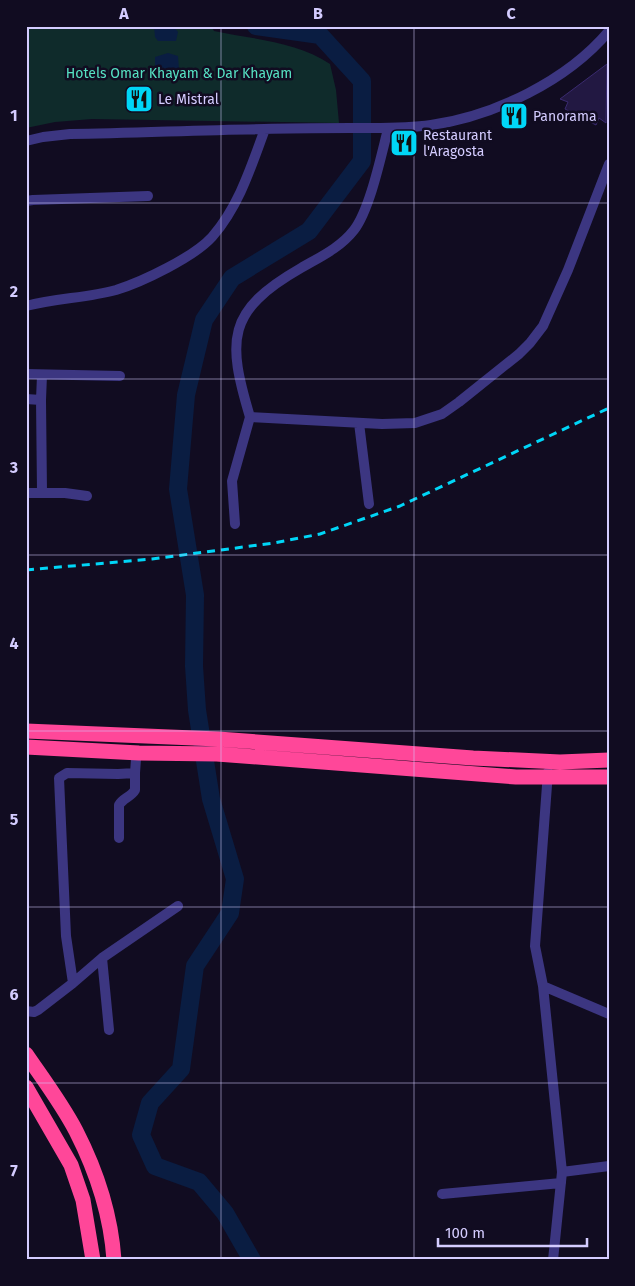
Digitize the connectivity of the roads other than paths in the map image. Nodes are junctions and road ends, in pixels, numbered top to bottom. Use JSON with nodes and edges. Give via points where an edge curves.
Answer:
{"nodes":[{"id":1,"x":608,"y":34,"type":"edge"},
{"id":2,"x":265,"y":129,"type":"junction"},
{"id":3,"x":388,"y":129,"type":"junction"},
{"id":4,"x":26,"y":141,"type":"edge"},
{"id":5,"x":609,"y":164,"type":"edge"},
{"id":6,"x":148,"y":196,"type":"dead end"},
{"id":7,"x":26,"y":202,"type":"edge"},
{"id":8,"x":26,"y":306,"type":"edge"},
{"id":9,"x":26,"y":374,"type":"edge"},
{"id":10,"x":42,"y":375,"type":"junction"},
{"id":11,"x":120,"y":376,"type":"dead end"},
{"id":12,"x":26,"y":399,"type":"edge"},
{"id":13,"x":41,"y":400,"type":"junction"},
{"id":14,"x":250,"y":417,"type":"junction"},
{"id":15,"x":359,"y":423,"type":"junction"},
{"id":16,"x":42,"y":492,"type":"junction"},
{"id":17,"x":26,"y":493,"type":"edge"},
{"id":18,"x":87,"y":496,"type":"dead end"},
{"id":19,"x":369,"y":504,"type":"dead end"},
{"id":20,"x":235,"y":524,"type":"dead end"},
{"id":21,"x":26,"y":731,"type":"edge"},
{"id":22,"x":190,"y":746,"type":"junction"},
{"id":23,"x":217,"y":746,"type":"junction"},
{"id":24,"x":26,"y":747,"type":"edge"},
{"id":25,"x":139,"y":753,"type":"junction"},
{"id":26,"x":609,"y":760,"type":"edge"},
{"id":27,"x":549,"y":761,"type":"junction"},
{"id":28,"x":135,"y":773,"type":"junction"},
{"id":29,"x":609,"y":777,"type":"edge"},
{"id":30,"x":548,"y":778,"type":"junction"},
{"id":31,"x":119,"y":838,"type":"dead end"},
{"id":32,"x":178,"y":906,"type":"dead end"},
{"id":33,"x":102,"y":958,"type":"junction"},
{"id":34,"x":73,"y":983,"type":"junction"},
{"id":35,"x":543,"y":986,"type":"junction"},
{"id":36,"x":26,"y":1011,"type":"edge"},
{"id":37,"x":609,"y":1014,"type":"edge"},
{"id":38,"x":109,"y":1030,"type":"dead end"},
{"id":39,"x":26,"y":1054,"type":"edge"},
{"id":40,"x":27,"y":1089,"type":"edge"},
{"id":41,"x":609,"y":1166,"type":"edge"},
{"id":42,"x":562,"y":1172,"type":"junction"},
{"id":43,"x":561,"y":1183,"type":"junction"},
{"id":44,"x":442,"y":1194,"type":"dead end"},
{"id":45,"x":93,"y":1260,"type":"edge"},
{"id":46,"x":114,"y":1260,"type":"edge"},
{"id":47,"x":553,"y":1260,"type":"edge"}],
"edges":[{"from":1,"to":3,"type":"street","via":[[573,66],[538,88],[501,105],[459,120]]},
{"from":2,"to":3,"type":"street"},
{"from":2,"to":4,"type":"street","via":[[70,134]]},
{"from":2,"to":8,"type":"street","via":[[247,180],[211,239],[152,276],[116,290]]},
{"from":3,"to":14,"type":"street","via":[[364,212],[354,230],[331,251],[261,296],[241,321],[235,352]]},
{"from":5,"to":15,"type":"street","via":[[568,270],[543,326],[530,343],[442,414],[415,422]]},
{"from":6,"to":7,"type":"street"},
{"from":9,"to":10,"type":"street"},
{"from":10,"to":11,"type":"street"},
{"from":10,"to":13,"type":"street"},
{"from":12,"to":13,"type":"street"},
{"from":13,"to":16,"type":"street"},
{"from":14,"to":15,"type":"street"},
{"from":14,"to":20,"type":"street","via":[[232,481]]},
{"from":15,"to":19,"type":"street"},
{"from":16,"to":17,"type":"street"},
{"from":16,"to":18,"type":"street"},
{"from":21,"to":22,"type":"highway"},
{"from":22,"to":23,"type":"highway"},
{"from":22,"to":25,"type":"highway"},
{"from":23,"to":27,"type":"highway"},
{"from":23,"to":30,"type":"highway"},
{"from":24,"to":25,"type":"highway"},
{"from":25,"to":28,"type":"street"},
{"from":26,"to":27,"type":"highway"},
{"from":27,"to":30,"type":"street"},
{"from":28,"to":31,"type":"street","via":[[134,793],[118,805]]},
{"from":28,"to":34,"type":"street","via":[[67,773],[59,778],[66,936]]},
{"from":29,"to":30,"type":"highway"},
{"from":30,"to":35,"type":"street","via":[[535,946]]},
{"from":32,"to":33,"type":"street"},
{"from":33,"to":34,"type":"street"},
{"from":33,"to":38,"type":"street"},
{"from":34,"to":36,"type":"street","via":[[38,1010]]},
{"from":35,"to":37,"type":"street"},
{"from":35,"to":42,"type":"street"},
{"from":39,"to":46,"type":"highway","via":[[76,1130],[90,1160],[103,1198]]},
{"from":40,"to":45,"type":"highway","via":[[71,1165],[83,1200]]},
{"from":41,"to":42,"type":"street"},
{"from":42,"to":43,"type":"street"},
{"from":43,"to":44,"type":"street"},
{"from":43,"to":47,"type":"street"}]}
